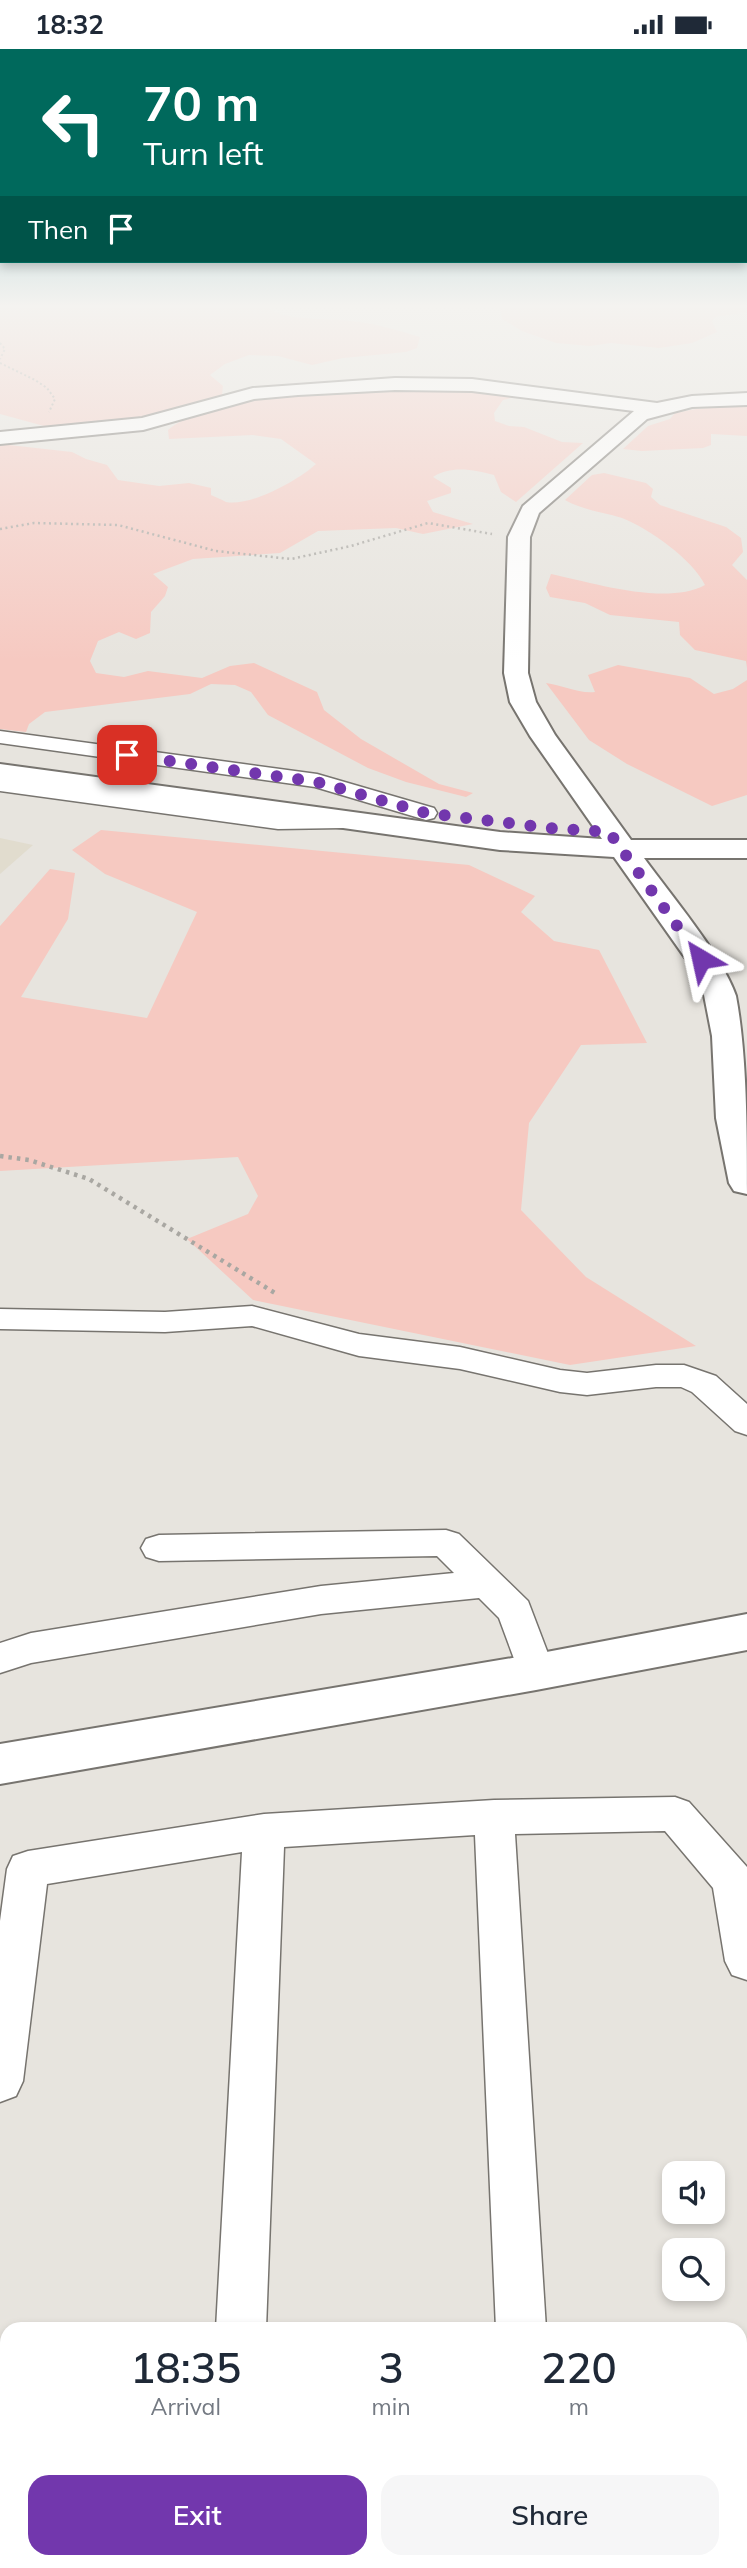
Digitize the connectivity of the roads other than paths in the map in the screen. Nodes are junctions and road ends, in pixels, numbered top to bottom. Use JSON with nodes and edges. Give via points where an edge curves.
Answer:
{"nodes":[{"id":1,"x":127,"y":426,"type":"edge"},
{"id":2,"x":627,"y":426,"type":"edge"},
{"id":3,"x":0,"y":438,"type":"edge"},
{"id":4,"x":0,"y":737,"type":"edge"},
{"id":5,"x":0,"y":758,"type":"edge"},
{"id":6,"x":0,"y":772,"type":"edge"},
{"id":7,"x":0,"y":784,"type":"edge"},
{"id":8,"x":426,"y":813,"type":"junction"},
{"id":9,"x":350,"y":821,"type":"junction"},
{"id":10,"x":747,"y":830,"type":"edge"},
{"id":11,"x":616,"y":840,"type":"junction"},
{"id":12,"x":747,"y":849,"type":"edge"},
{"id":13,"x":747,"y":1183,"type":"edge"},
{"id":14,"x":0,"y":1318,"type":"edge"},
{"id":15,"x":747,"y":1423,"type":"edge"},
{"id":16,"x":159,"y":1549,"type":"dead end"},
{"id":17,"x":487,"y":1583,"type":"junction"},
{"id":18,"x":747,"y":1632,"type":"edge"},
{"id":19,"x":0,"y":1658,"type":"edge"},
{"id":20,"x":536,"y":1672,"type":"junction"},
{"id":21,"x":0,"y":1764,"type":"edge"},
{"id":22,"x":494,"y":1817,"type":"junction"},
{"id":23,"x":264,"y":1831,"type":"junction"},
{"id":24,"x":747,"y":1961,"type":"edge"},
{"id":25,"x":1,"y":2065,"type":"edge"},
{"id":26,"x":241,"y":2322,"type":"edge"},
{"id":27,"x":521,"y":2322,"type":"edge"}],
"edges":[{"from":1,"to":3,"type":"street"},
{"from":2,"to":11,"type":"street","via":[[530,510],[519,537],[515,645],[523,702]]},
{"from":4,"to":8,"type":"street","via":[[317,782]]},
{"from":5,"to":8,"type":"street"},
{"from":6,"to":9,"type":"street"},
{"from":7,"to":9,"type":"street","via":[[278,823]]},
{"from":8,"to":11,"type":"street"},
{"from":9,"to":11,"type":"street","via":[[500,841]]},
{"from":10,"to":11,"type":"street"},
{"from":11,"to":12,"type":"street"},
{"from":11,"to":13,"type":"street","via":[[701,959],[720,995],[728,1036],[733,1118]]},
{"from":14,"to":15,"type":"street","via":[[165,1322],[252,1316],[359,1345],[460,1358],[561,1381],[587,1384],[684,1376],[704,1384]]},
{"from":16,"to":17,"type":"street","via":[[446,1543]]},
{"from":17,"to":19,"type":"street","via":[[321,1600],[31,1648]]},
{"from":17,"to":20,"type":"street","via":[[515,1611]]},
{"from":18,"to":20,"type":"street"},
{"from":20,"to":21,"type":"street"},
{"from":22,"to":23,"type":"street"},
{"from":22,"to":24,"type":"street","via":[[675,1814],[733,1881]]},
{"from":22,"to":27,"type":"street"},
{"from":23,"to":25,"type":"street","via":[[28,1869]]},
{"from":23,"to":26,"type":"street"}]}
